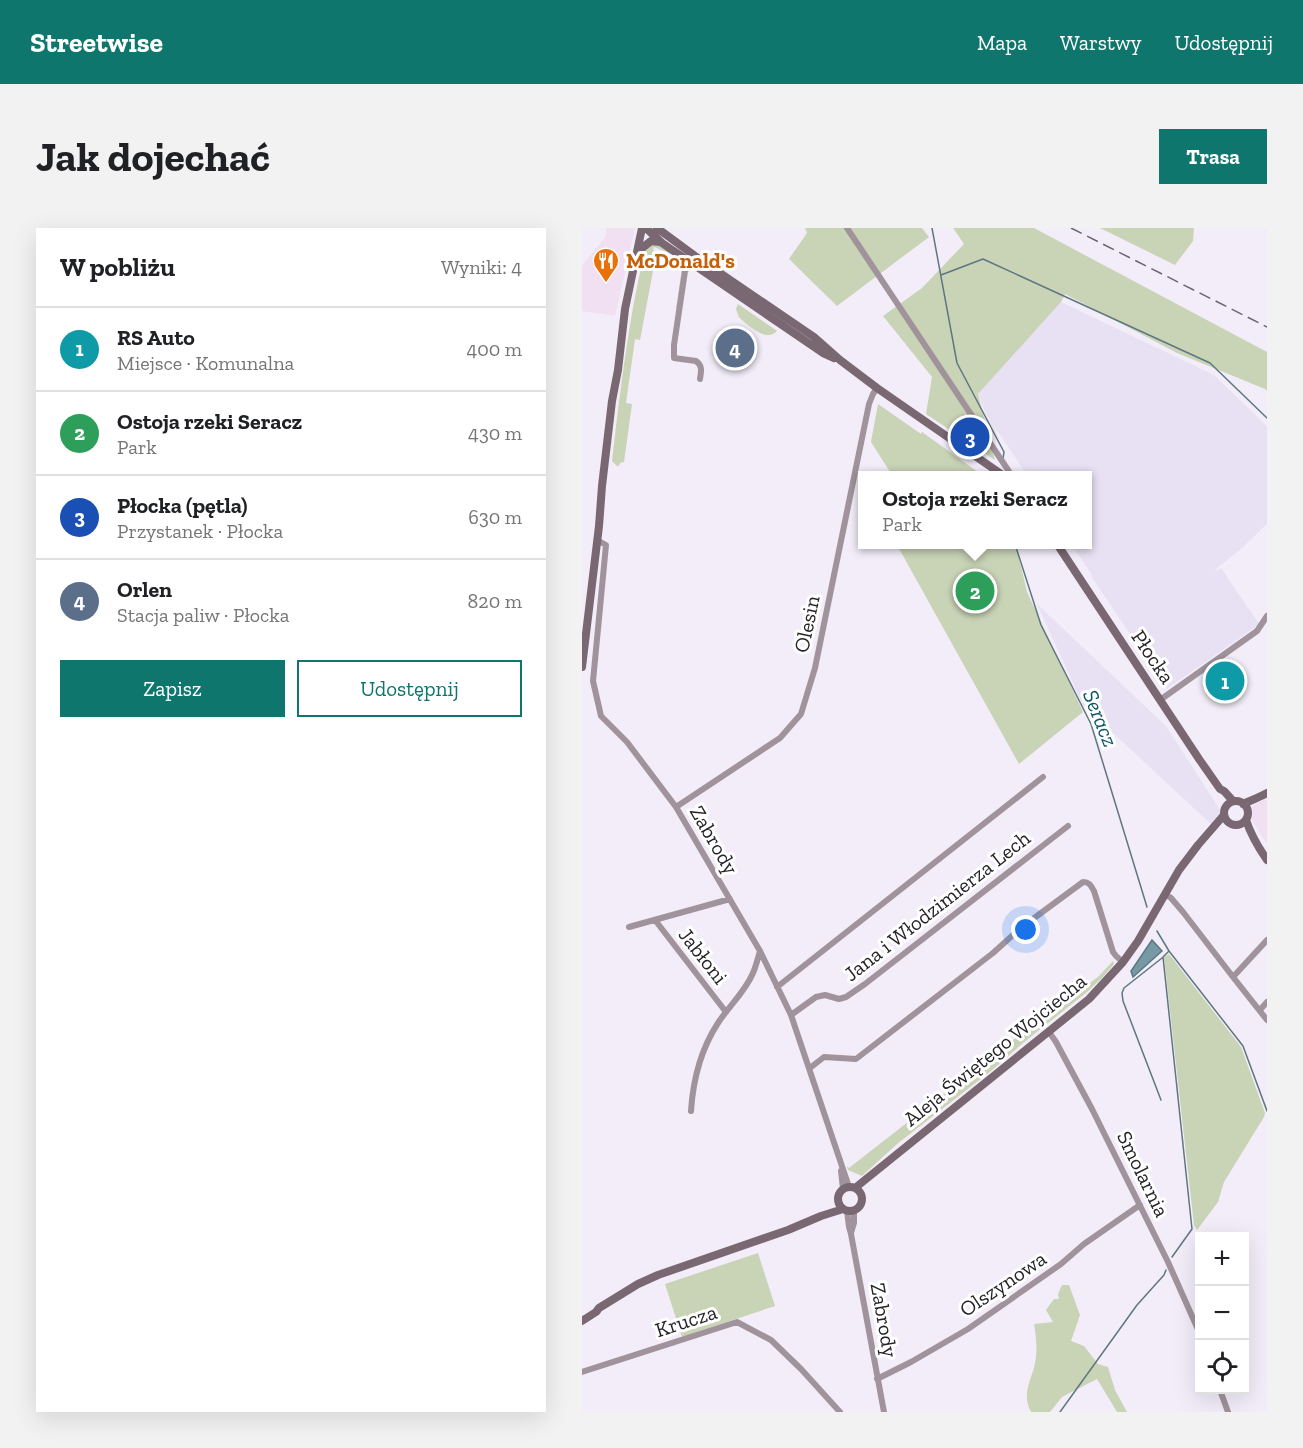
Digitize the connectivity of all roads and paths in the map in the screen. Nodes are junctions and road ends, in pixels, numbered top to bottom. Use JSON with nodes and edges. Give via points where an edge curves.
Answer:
{"nodes":[{"id":1,"x":647,"y":228,"type":"edge"},
{"id":2,"x":847,"y":228,"type":"edge"},
{"id":3,"x":661,"y":235,"type":"edge"},
{"id":4,"x":642,"y":248,"type":"junction"},
{"id":5,"x":693,"y":259,"type":"junction"},
{"id":6,"x":623,"y":332,"type":"junction"},
{"id":7,"x":700,"y":379,"type":"dead end"},
{"id":8,"x":877,"y":388,"type":"junction"},
{"id":9,"x":982,"y":430,"type":"junction"},
{"id":10,"x":969,"y":451,"type":"junction"},
{"id":11,"x":999,"y":471,"type":"edge"},
{"id":12,"x":1009,"y":471,"type":"edge"},
{"id":13,"x":597,"y":540,"type":"junction"},
{"id":14,"x":1060,"y":549,"type":"edge"},
{"id":15,"x":1267,"y":616,"type":"edge"},
{"id":16,"x":582,"y":667,"type":"edge"},
{"id":17,"x":1160,"y":700,"type":"junction"},
{"id":18,"x":1043,"y":777,"type":"dead end"},
{"id":19,"x":1264,"y":795,"type":"edge"},
{"id":20,"x":676,"y":807,"type":"junction"},
{"id":21,"x":1245,"y":807,"type":"junction"},
{"id":22,"x":1233,"y":815,"type":"junction"},
{"id":23,"x":1068,"y":826,"type":"dead end"},
{"id":24,"x":1267,"y":860,"type":"edge"},
{"id":25,"x":1165,"y":894,"type":"junction"},
{"id":26,"x":730,"y":899,"type":"junction"},
{"id":27,"x":655,"y":920,"type":"junction"},
{"id":28,"x":629,"y":927,"type":"dead end"},
{"id":29,"x":1267,"y":940,"type":"edge"},
{"id":30,"x":760,"y":951,"type":"junction"},
{"id":31,"x":1123,"y":962,"type":"junction"},
{"id":32,"x":1233,"y":977,"type":"junction"},
{"id":33,"x":777,"y":987,"type":"junction"},
{"id":34,"x":1267,"y":1002,"type":"edge"},
{"id":35,"x":1260,"y":1010,"type":"junction"},
{"id":36,"x":726,"y":1012,"type":"junction"},
{"id":37,"x":791,"y":1015,"type":"junction"},
{"id":38,"x":1267,"y":1020,"type":"edge"},
{"id":39,"x":1049,"y":1032,"type":"junction"},
{"id":40,"x":810,"y":1068,"type":"junction"},
{"id":41,"x":691,"y":1111,"type":"dead end"},
{"id":42,"x":852,"y":1189,"type":"junction"},
{"id":43,"x":1140,"y":1205,"type":"junction"},
{"id":44,"x":845,"y":1208,"type":"junction"},
{"id":45,"x":599,"y":1308,"type":"junction"},
{"id":46,"x":582,"y":1315,"type":"edge"},
{"id":47,"x":582,"y":1321,"type":"edge"},
{"id":48,"x":1195,"y":1323,"type":"edge"},
{"id":49,"x":582,"y":1372,"type":"edge"},
{"id":50,"x":878,"y":1379,"type":"junction"},
{"id":51,"x":1222,"y":1394,"type":"edge"},
{"id":52,"x":840,"y":1412,"type":"edge"},
{"id":53,"x":884,"y":1412,"type":"edge"},
{"id":54,"x":1228,"y":1412,"type":"edge"}],
"edges":[{"from":1,"to":3,"type":"street"},
{"from":1,"to":4,"type":"street"},
{"from":1,"to":6,"type":"street","via":[[630,282]]},
{"from":2,"to":9,"type":"street"},
{"from":3,"to":4,"type":"street"},
{"from":3,"to":5,"type":"street"},
{"from":4,"to":6,"type":"street"},
{"from":5,"to":7,"type":"street","via":[[685,271],[674,358],[699,363]]},
{"from":5,"to":8,"type":"street","via":[[813,337]]},
{"from":6,"to":13,"type":"street"},
{"from":8,"to":10,"type":"street"},
{"from":8,"to":20,"type":"street","name":"Olesin","via":[[869,404],[815,668],[801,714],[780,738]]},
{"from":9,"to":10,"type":"street"},
{"from":9,"to":12,"type":"street"},
{"from":10,"to":11,"type":"street"},
{"from":13,"to":16,"type":"street"},
{"from":13,"to":20,"type":"street","name":"Zabrody","via":[[606,546],[592,681],[601,716],[627,742]]},
{"from":14,"to":17,"type":"street","name":"Płocka"},
{"from":15,"to":17,"type":"street","via":[[1257,631]]},
{"from":17,"to":22,"type":"street","name":"Płocka","via":[[1224,791]]},
{"from":18,"to":33,"type":"street"},
{"from":19,"to":21,"type":"street"},
{"from":20,"to":26,"type":"street","name":"Zabrody"},
{"from":21,"to":22,"type":"street","via":[[1248,815]]},
{"from":21,"to":22,"type":"street","via":[[1238,801]]},
{"from":22,"to":24,"type":"street","name":"Płocka"},
{"from":22,"to":25,"type":"street","name":"Aleja Świętego Wojciecha","via":[[1214,826]]},
{"from":23,"to":37,"type":"street","name":"Jana i Włodzimierza Lech","via":[[846,998],[816,997]]},
{"from":25,"to":31,"type":"street","name":"Aleja Świętego Wojciecha"},
{"from":25,"to":32,"type":"street"},
{"from":26,"to":27,"type":"street","name":"Jabłoni"},
{"from":26,"to":30,"type":"street","name":"Zabrody"},
{"from":27,"to":28,"type":"street","name":"Jabłoni"},
{"from":27,"to":36,"type":"street","name":"Jabłoni"},
{"from":29,"to":32,"type":"street"},
{"from":30,"to":33,"type":"street","name":"Zabrody"},
{"from":30,"to":36,"type":"street","via":[[753,974]]},
{"from":31,"to":39,"type":"street","name":"Aleja Świętego Wojciecha","via":[[1089,999]]},
{"from":31,"to":40,"type":"street","via":[[1113,952],[1091,885],[1083,882],[856,1059],[824,1057]]},
{"from":32,"to":35,"type":"street"},
{"from":33,"to":37,"type":"street","name":"Zabrody"},
{"from":34,"to":35,"type":"street"},
{"from":35,"to":38,"type":"street"},
{"from":36,"to":41,"type":"street","via":[[698,1063]]},
{"from":37,"to":40,"type":"street","name":"Zabrody"},
{"from":39,"to":42,"type":"street","name":"Aleja Świętego Wojciecha"},
{"from":39,"to":43,"type":"street","name":"Smolarnia"},
{"from":40,"to":42,"type":"street","name":"Zabrody"},
{"from":42,"to":44,"type":"street","via":[[839,1194]]},
{"from":42,"to":44,"type":"street","via":[[862,1204]]},
{"from":43,"to":48,"type":"street","name":"Smolarnia"},
{"from":43,"to":50,"type":"street","name":"Olszynowa","via":[[968,1329]]},
{"from":44,"to":45,"type":"street","via":[[658,1275]]},
{"from":44,"to":50,"type":"street","name":"Zabrody","via":[[854,1223],[851,1234]]},
{"from":45,"to":46,"type":"street"},
{"from":45,"to":47,"type":"street"},
{"from":49,"to":52,"type":"street","name":"Krucza","via":[[737,1322],[771,1340]]},
{"from":50,"to":53,"type":"street","name":"Zabrody"},
{"from":51,"to":54,"type":"street"}]}
